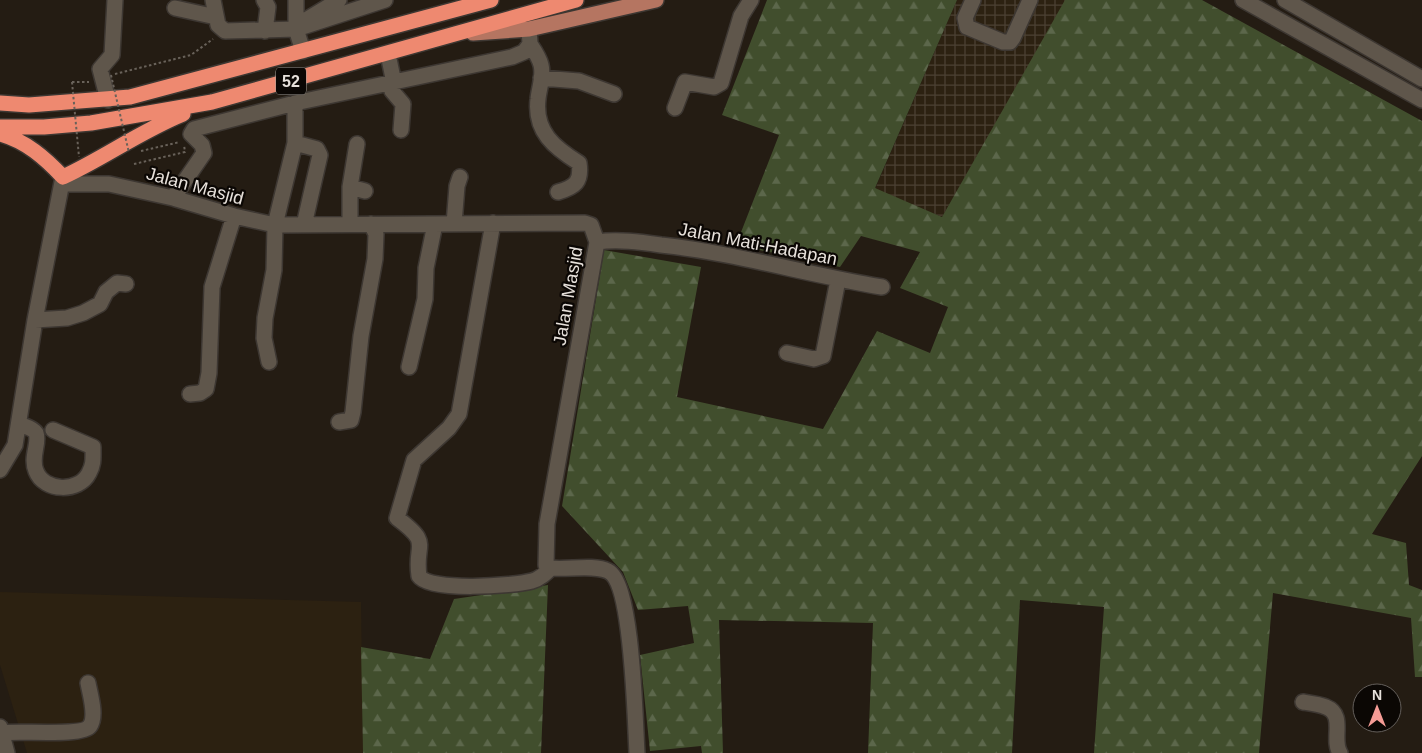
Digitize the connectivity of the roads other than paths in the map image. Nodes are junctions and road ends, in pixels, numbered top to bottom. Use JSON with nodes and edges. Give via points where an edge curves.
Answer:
{"nodes":[{"id":1,"x":115,"y":0,"type":"edge"},
{"id":2,"x":212,"y":0,"type":"edge"},
{"id":3,"x":264,"y":0,"type":"edge"},
{"id":4,"x":296,"y":0,"type":"edge"},
{"id":5,"x":339,"y":0,"type":"edge"},
{"id":6,"x":385,"y":0,"type":"edge"},
{"id":7,"x":462,"y":0,"type":"edge"},
{"id":8,"x":491,"y":0,"type":"edge"},
{"id":9,"x":576,"y":0,"type":"edge"},
{"id":10,"x":656,"y":0,"type":"edge"},
{"id":11,"x":751,"y":0,"type":"edge"},
{"id":12,"x":973,"y":0,"type":"edge"},
{"id":13,"x":1030,"y":0,"type":"edge"},
{"id":14,"x":1243,"y":0,"type":"edge"},
{"id":15,"x":1285,"y":0,"type":"edge"},
{"id":16,"x":175,"y":8,"type":"dead end"},
{"id":17,"x":216,"y":17,"type":"junction"},
{"id":18,"x":415,"y":21,"type":"junction"},
{"id":19,"x":296,"y":29,"type":"junction"},
{"id":20,"x":265,"y":31,"type":"junction"},
{"id":21,"x":461,"y":33,"type":"junction"},
{"id":22,"x":530,"y":36,"type":"junction"},
{"id":23,"x":303,"y":51,"type":"junction"},
{"id":24,"x":388,"y":54,"type":"junction"},
{"id":25,"x":542,"y":78,"type":"junction"},
{"id":26,"x":1422,"y":79,"type":"edge"},
{"id":27,"x":394,"y":83,"type":"junction"},
{"id":28,"x":614,"y":94,"type":"dead end"},
{"id":29,"x":108,"y":100,"type":"junction"},
{"id":30,"x":1422,"y":100,"type":"edge"},
{"id":31,"x":212,"y":102,"type":"junction"},
{"id":32,"x":294,"y":103,"type":"junction"},
{"id":33,"x":0,"y":104,"type":"edge"},
{"id":34,"x":675,"y":108,"type":"dead end"},
{"id":35,"x":0,"y":127,"type":"edge"},
{"id":36,"x":401,"y":130,"type":"dead end"},
{"id":37,"x":0,"y":134,"type":"edge"},
{"id":38,"x":295,"y":143,"type":"junction"},
{"id":39,"x":357,"y":144,"type":"dead end"},
{"id":40,"x":460,"y":177,"type":"dead end"},
{"id":41,"x":63,"y":180,"type":"junction"},
{"id":42,"x":350,"y":187,"type":"junction"},
{"id":43,"x":365,"y":192,"type":"dead end"},
{"id":44,"x":558,"y":192,"type":"dead end"},
{"id":45,"x":173,"y":198,"type":"junction"},
{"id":46,"x":234,"y":216,"type":"junction"},
{"id":47,"x":493,"y":223,"type":"junction"},
{"id":48,"x":304,"y":224,"type":"junction"},
{"id":49,"x":350,"y":224,"type":"junction"},
{"id":50,"x":371,"y":224,"type":"junction"},
{"id":51,"x":435,"y":224,"type":"junction"},
{"id":52,"x":454,"y":224,"type":"junction"},
{"id":53,"x":275,"y":225,"type":"junction"},
{"id":54,"x":597,"y":242,"type":"junction"},
{"id":55,"x":838,"y":280,"type":"junction"},
{"id":56,"x":126,"y":284,"type":"dead end"},
{"id":57,"x":882,"y":287,"type":"dead end"},
{"id":58,"x":35,"y":320,"type":"junction"},
{"id":59,"x":787,"y":353,"type":"dead end"},
{"id":60,"x":270,"y":362,"type":"dead end"},
{"id":61,"x":409,"y":367,"type":"dead end"},
{"id":62,"x":190,"y":394,"type":"dead end"},
{"id":63,"x":338,"y":422,"type":"dead end"},
{"id":64,"x":19,"y":424,"type":"junction"},
{"id":65,"x":53,"y":430,"type":"dead end"},
{"id":66,"x":0,"y":470,"type":"edge"},
{"id":67,"x":551,"y":568,"type":"junction"},
{"id":68,"x":88,"y":683,"type":"dead end"},
{"id":69,"x":1303,"y":702,"type":"dead end"},
{"id":70,"x":1,"y":730,"type":"edge"},
{"id":71,"x":7,"y":753,"type":"edge"},
{"id":72,"x":637,"y":753,"type":"edge"},
{"id":73,"x":1340,"y":753,"type":"edge"}],
"edges":[{"from":1,"to":29,"type":"street","via":[[112,55],[100,69]]},
{"from":2,"to":17,"type":"street"},
{"from":3,"to":20,"type":"street","via":[[268,7]]},
{"from":4,"to":19,"type":"street"},
{"from":5,"to":19,"type":"street"},
{"from":6,"to":19,"type":"street"},
{"from":7,"to":18,"type":"main road"},
{"from":8,"to":18,"type":"highway","number":"52"},
{"from":9,"to":21,"type":"highway","number":"52"},
{"from":10,"to":22,"type":"main road"},
{"from":11,"to":34,"type":"street","via":[[741,16],[721,83],[714,87],[685,82]]},
{"from":12,"to":13,"type":"street","via":[[965,18],[967,27],[1010,42]]},
{"from":14,"to":30,"type":"street"},
{"from":15,"to":26,"type":"street"},
{"from":16,"to":17,"type":"street"},
{"from":17,"to":20,"type":"street","via":[[218,25],[225,31]]},
{"from":18,"to":23,"type":"highway","number":"52"},
{"from":19,"to":20,"type":"street"},
{"from":19,"to":23,"type":"street"},
{"from":21,"to":22,"type":"main road"},
{"from":21,"to":24,"type":"highway","number":"52"},
{"from":22,"to":25,"type":"street","via":[[541,65]]},
{"from":22,"to":27,"type":"street","via":[[524,52],[512,57]]},
{"from":23,"to":29,"type":"highway","number":"52"},
{"from":24,"to":27,"type":"street"},
{"from":24,"to":31,"type":"highway","number":"52"},
{"from":25,"to":28,"type":"street","via":[[579,81]]},
{"from":25,"to":44,"type":"street","via":[[537,102],[541,126],[548,140],[580,163],[579,182]]},
{"from":27,"to":32,"type":"street"},
{"from":27,"to":36,"type":"street","via":[[393,93],[403,104]]},
{"from":29,"to":33,"type":"highway","number":"52"},
{"from":31,"to":35,"type":"highway","number":"52","via":[[91,123]]},
{"from":31,"to":41,"type":"highway","via":[[154,125]]},
{"from":32,"to":38,"type":"street"},
{"from":32,"to":45,"type":"street","via":[[191,131],[204,153]]},
{"from":37,"to":41,"type":"highway","via":[[46,159]]},
{"from":38,"to":48,"type":"street","via":[[314,148],[320,154]]},
{"from":38,"to":53,"type":"street"},
{"from":39,"to":42,"type":"street"},
{"from":40,"to":52,"type":"street"},
{"from":41,"to":45,"type":"street","name":"Jalan Masjid","via":[[109,184]]},
{"from":41,"to":58,"type":"street"},
{"from":42,"to":43,"type":"street"},
{"from":42,"to":49,"type":"street"},
{"from":45,"to":46,"type":"street","name":"Jalan Masjid"},
{"from":46,"to":53,"type":"street","name":"Jalan Masjid"},
{"from":46,"to":62,"type":"street","via":[[212,287],[206,389]]},
{"from":47,"to":52,"type":"street","name":"Jalan Masjid"},
{"from":47,"to":54,"type":"street","name":"Jalan Masjid","via":[[585,223],[594,229]]},
{"from":47,"to":67,"type":"street","via":[[458,414],[449,428],[414,460],[397,518],[415,532],[420,543],[419,576],[429,583],[492,585],[533,581]]},
{"from":48,"to":49,"type":"street","name":"Jalan Masjid"},
{"from":48,"to":53,"type":"street","name":"Jalan Masjid"},
{"from":49,"to":50,"type":"street","name":"Jalan Masjid"},
{"from":50,"to":51,"type":"street","name":"Jalan Masjid"},
{"from":50,"to":63,"type":"street","via":[[376,234],[375,259],[361,336],[353,412],[351,420]]},
{"from":51,"to":52,"type":"street","name":"Jalan Masjid"},
{"from":51,"to":61,"type":"street","via":[[426,268],[426,299]]},
{"from":53,"to":60,"type":"street","via":[[274,270],[264,338]]},
{"from":54,"to":55,"type":"street","name":"Jalan Mati-Hadapan","via":[[625,241],[709,250]]},
{"from":54,"to":67,"type":"street","name":"Jalan Masjid","via":[[547,524],[545,558],[546,565]]},
{"from":55,"to":57,"type":"street","name":"Jalan Mati-Hadapan"},
{"from":55,"to":59,"type":"street","via":[[823,356],[814,359]]},
{"from":56,"to":58,"type":"street","via":[[117,283],[106,292],[100,304],[83,313],[67,318]]},
{"from":58,"to":64,"type":"street"},
{"from":64,"to":65,"type":"street","via":[[36,434],[32,458],[36,472],[46,483],[69,488],[86,480],[94,464],[93,448]]},
{"from":64,"to":66,"type":"street","via":[[15,445]]},
{"from":67,"to":72,"type":"street","via":[[601,569],[610,572],[619,584],[627,619]]},
{"from":68,"to":70,"type":"street","via":[[93,717],[86,729],[64,732]]},
{"from":69,"to":73,"type":"street","via":[[1328,707],[1335,714],[1338,724],[1335,746]]},
{"from":70,"to":71,"type":"street"}]}
